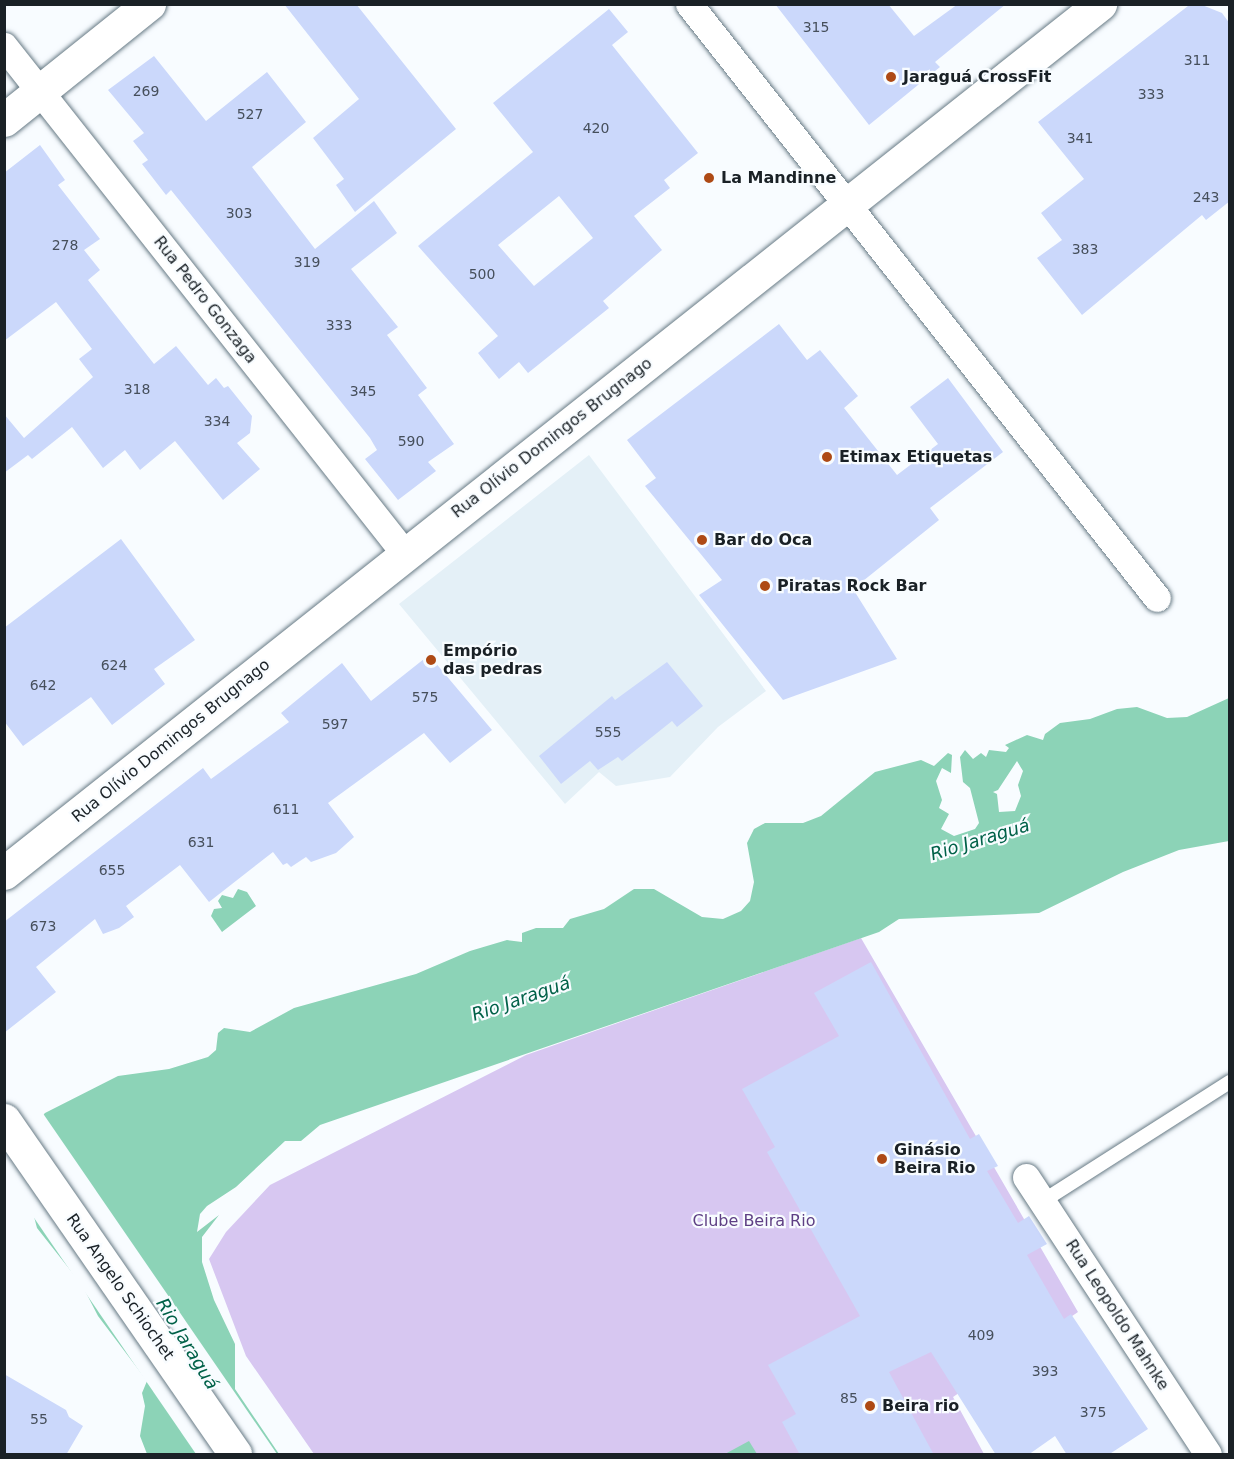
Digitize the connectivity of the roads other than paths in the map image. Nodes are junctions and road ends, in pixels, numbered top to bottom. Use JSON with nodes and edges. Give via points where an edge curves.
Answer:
{"nodes":[{"id":1,"x":149,"y":4,"type":"edge"},
{"id":2,"x":689,"y":4,"type":"edge"},
{"id":3,"x":1100,"y":4,"type":"edge"},
{"id":4,"x":4,"y":46,"type":"edge"},
{"id":5,"x":40,"y":92,"type":"junction"},
{"id":6,"x":4,"y":120,"type":"edge"},
{"id":7,"x":848,"y":204,"type":"junction"},
{"id":8,"x":405,"y":554,"type":"junction"},
{"id":9,"x":1157,"y":598,"type":"dead end"},
{"id":10,"x":4,"y":873,"type":"edge"},
{"id":11,"x":1230,"y":1082,"type":"edge"},
{"id":12,"x":4,"y":1120,"type":"edge"},
{"id":13,"x":1026,"y":1177,"type":"dead end"},
{"id":14,"x":1043,"y":1202,"type":"junction"},
{"id":15,"x":235,"y":1455,"type":"edge"},
{"id":16,"x":1208,"y":1455,"type":"edge"}],
"edges":[{"from":1,"to":5,"type":"main road"},
{"from":2,"to":7,"type":"street"},
{"from":3,"to":7,"type":"main road","name":"Rua Olívio Domingos Brugnago"},
{"from":4,"to":5,"type":"street","name":"Rua Pedro Gonzaga"},
{"from":5,"to":6,"type":"main road"},
{"from":5,"to":8,"type":"street","name":"Rua Pedro Gonzaga"},
{"from":7,"to":8,"type":"main road","name":"Rua Olívio Domingos Brugnago"},
{"from":7,"to":9,"type":"street"},
{"from":8,"to":10,"type":"main road","name":"Rua Olívio Domingos Brugnago"},
{"from":11,"to":14,"type":"lane"},
{"from":12,"to":15,"type":"main road","name":"Rua Angelo Schiochet"},
{"from":13,"to":14,"type":"street","name":"Rua Leopoldo Mahnke"},
{"from":14,"to":16,"type":"street","name":"Rua Leopoldo Mahnke"}]}
